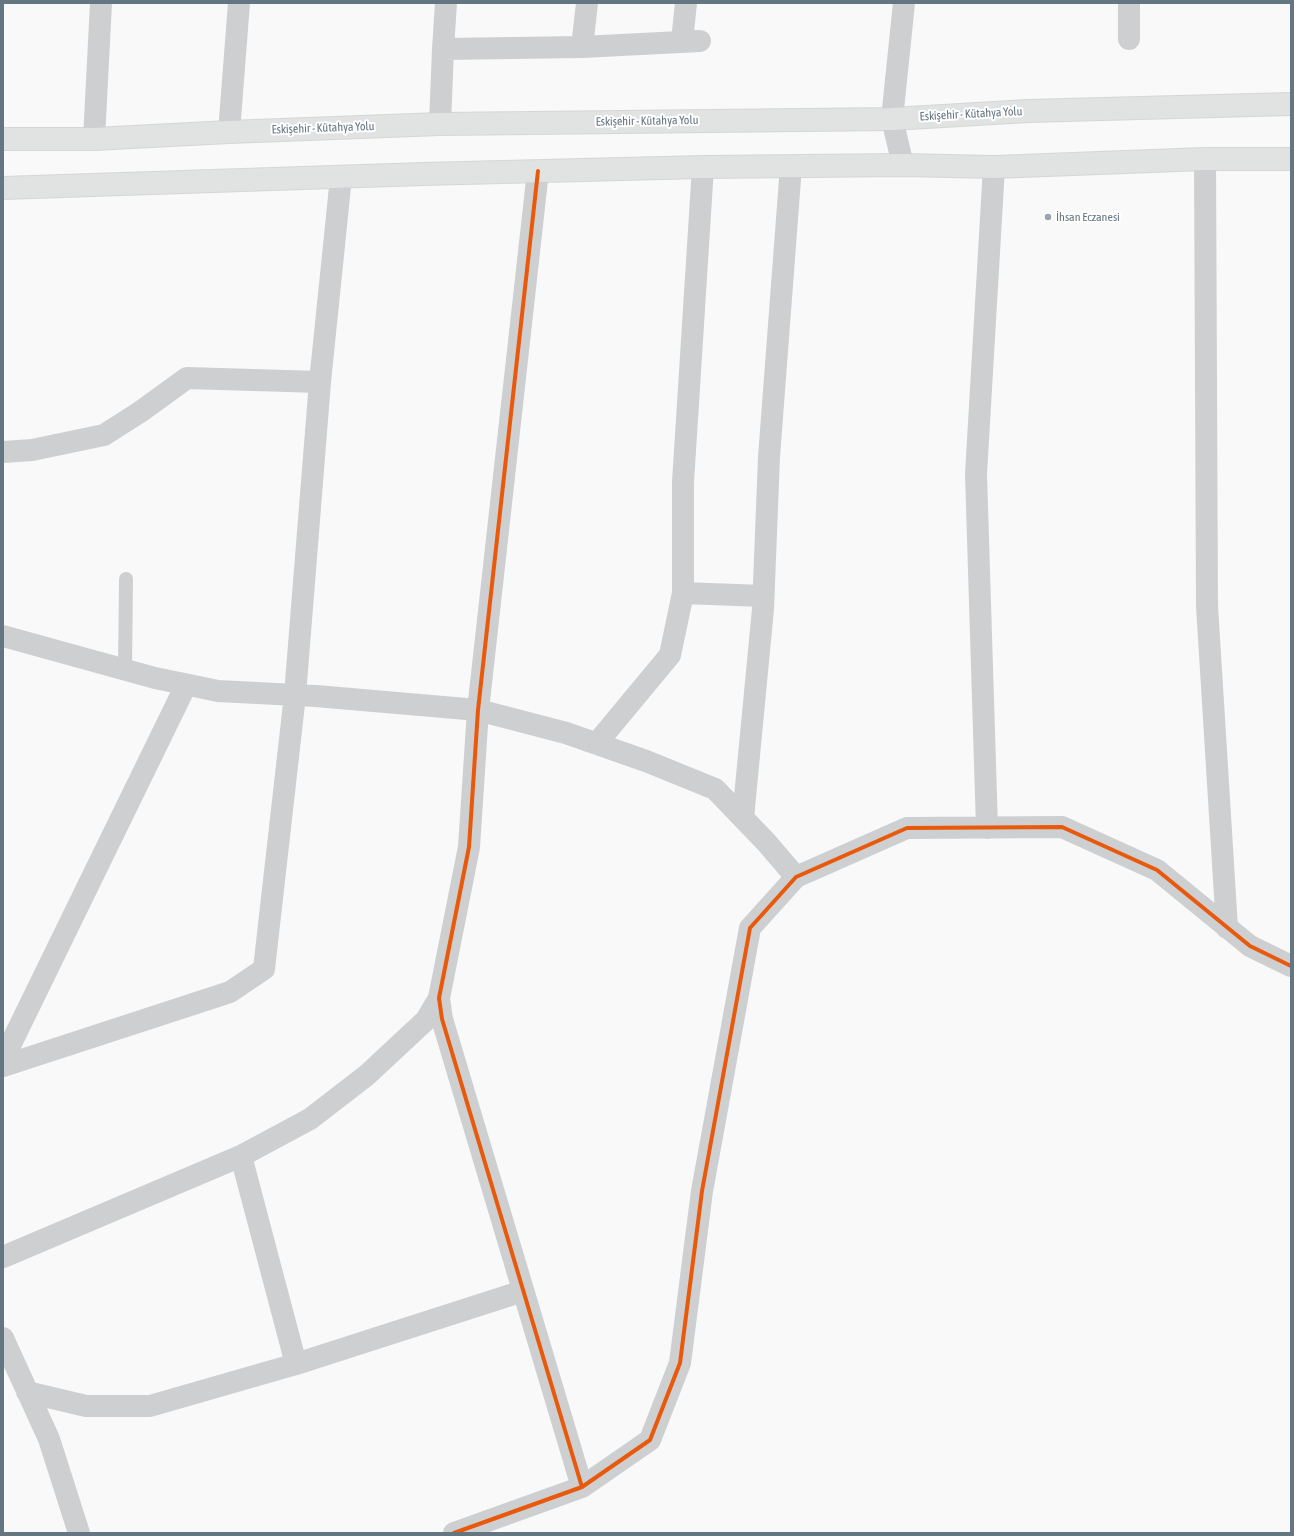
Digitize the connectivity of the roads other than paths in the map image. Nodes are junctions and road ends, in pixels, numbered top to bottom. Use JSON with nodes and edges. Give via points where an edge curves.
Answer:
{"nodes":[{"id":1,"x":102,"y":3,"type":"edge"},
{"id":2,"x":239,"y":3,"type":"edge"},
{"id":3,"x":446,"y":3,"type":"edge"},
{"id":4,"x":587,"y":3,"type":"edge"},
{"id":5,"x":686,"y":3,"type":"edge"},
{"id":6,"x":904,"y":3,"type":"edge"},
{"id":7,"x":1129,"y":3,"type":"edge"},
{"id":8,"x":1129,"y":39,"type":"dead end"},
{"id":9,"x":582,"y":47,"type":"junction"},
{"id":10,"x":443,"y":49,"type":"junction"},
{"id":11,"x":1291,"y":104,"type":"edge"},
{"id":12,"x":892,"y":118,"type":"junction"},
{"id":13,"x":440,"y":124,"type":"junction"},
{"id":14,"x":229,"y":132,"type":"junction"},
{"id":15,"x":3,"y":138,"type":"edge"},
{"id":16,"x":94,"y":139,"type":"junction"},
{"id":17,"x":1205,"y":159,"type":"junction"},
{"id":18,"x":1291,"y":159,"type":"edge"},
{"id":19,"x":903,"y":165,"type":"junction"},
{"id":20,"x":791,"y":166,"type":"junction"},
{"id":21,"x":703,"y":167,"type":"junction"},
{"id":22,"x":994,"y":167,"type":"junction"},
{"id":23,"x":538,"y":171,"type":"junction"},
{"id":24,"x":341,"y":177,"type":"junction"},
{"id":25,"x":3,"y":188,"type":"edge"},
{"id":26,"x":320,"y":382,"type":"junction"},
{"id":27,"x":3,"y":452,"type":"edge"},
{"id":28,"x":126,"y":579,"type":"dead end"},
{"id":29,"x":683,"y":592,"type":"junction"},
{"id":30,"x":763,"y":596,"type":"junction"},
{"id":31,"x":3,"y":636,"type":"edge"},
{"id":32,"x":125,"y":670,"type":"junction"},
{"id":33,"x":186,"y":685,"type":"junction"},
{"id":34,"x":296,"y":695,"type":"junction"},
{"id":35,"x":478,"y":710,"type":"junction"},
{"id":36,"x":597,"y":743,"type":"junction"},
{"id":37,"x":743,"y":818,"type":"junction"},
{"id":38,"x":987,"y":828,"type":"junction"},
{"id":39,"x":796,"y":877,"type":"junction"},
{"id":40,"x":1227,"y":928,"type":"junction"},
{"id":41,"x":1291,"y":966,"type":"edge"},
{"id":42,"x":439,"y":998,"type":"junction"},
{"id":43,"x":3,"y":1060,"type":"edge"},
{"id":44,"x":3,"y":1066,"type":"edge"},
{"id":45,"x":241,"y":1156,"type":"junction"},
{"id":46,"x":3,"y":1257,"type":"edge"},
{"id":47,"x":523,"y":1291,"type":"junction"},
{"id":48,"x":3,"y":1338,"type":"edge"},
{"id":49,"x":296,"y":1364,"type":"junction"},
{"id":50,"x":27,"y":1392,"type":"junction"},
{"id":51,"x":582,"y":1487,"type":"junction"},
{"id":52,"x":79,"y":1533,"type":"edge"},
{"id":53,"x":454,"y":1533,"type":"edge"}],
"edges":[{"from":1,"to":16,"type":"street"},
{"from":2,"to":14,"type":"street"},
{"from":3,"to":10,"type":"street"},
{"from":4,"to":9,"type":"street"},
{"from":5,"to":9,"type":"street","via":[[691,41]]},
{"from":6,"to":12,"type":"street"},
{"from":7,"to":8,"type":"street"},
{"from":9,"to":10,"type":"street"},
{"from":10,"to":13,"type":"street"},
{"from":11,"to":12,"type":"highway","name":"Eskişehir - Kütahya Yolu","via":[[1028,111]]},
{"from":12,"to":13,"type":"highway","name":"Eskişehir - Kütahya Yolu"},
{"from":12,"to":19,"type":"street"},
{"from":13,"to":14,"type":"highway","name":"Eskişehir - Kütahya Yolu"},
{"from":14,"to":16,"type":"highway","name":"Eskişehir - Kütahya Yolu"},
{"from":15,"to":16,"type":"highway","name":"Eskişehir - Kütahya Yolu"},
{"from":17,"to":18,"type":"highway"},
{"from":17,"to":22,"type":"highway"},
{"from":17,"to":40,"type":"street","via":[[1207,606]]},
{"from":19,"to":20,"type":"highway"},
{"from":19,"to":22,"type":"highway"},
{"from":20,"to":21,"type":"highway"},
{"from":20,"to":30,"type":"street","via":[[769,457]]},
{"from":21,"to":23,"type":"highway"},
{"from":21,"to":29,"type":"street","via":[[683,482]]},
{"from":22,"to":38,"type":"street","via":[[976,474]]},
{"from":23,"to":24,"type":"highway"},
{"from":23,"to":35,"type":"street"},
{"from":24,"to":25,"type":"highway"},
{"from":24,"to":26,"type":"street"},
{"from":26,"to":27,"type":"street","via":[[187,378],[104,435],[32,450]]},
{"from":26,"to":34,"type":"street"},
{"from":28,"to":32,"type":"lane"},
{"from":29,"to":30,"type":"street"},
{"from":29,"to":36,"type":"street","via":[[670,655]]},
{"from":30,"to":37,"type":"street"},
{"from":31,"to":32,"type":"street"},
{"from":32,"to":33,"type":"street"},
{"from":33,"to":34,"type":"street","via":[[218,691]]},
{"from":33,"to":43,"type":"street"},
{"from":34,"to":35,"type":"street"},
{"from":34,"to":44,"type":"street","via":[[264,969],[230,992]]},
{"from":35,"to":36,"type":"street"},
{"from":35,"to":42,"type":"street","via":[[469,847]]},
{"from":36,"to":37,"type":"street","via":[[715,789]]},
{"from":37,"to":39,"type":"street"},
{"from":38,"to":39,"type":"street","via":[[907,828]]},
{"from":38,"to":40,"type":"street","via":[[1062,827],[1157,870]]},
{"from":39,"to":51,"type":"street","via":[[750,928],[702,1191],[680,1363],[650,1440]]},
{"from":40,"to":41,"type":"street","via":[[1250,946]]},
{"from":42,"to":45,"type":"street","via":[[426,1020],[367,1076],[310,1119]]},
{"from":42,"to":47,"type":"street","via":[[442,1019]]},
{"from":45,"to":46,"type":"street"},
{"from":45,"to":49,"type":"street"},
{"from":47,"to":49,"type":"street"},
{"from":47,"to":51,"type":"street"},
{"from":48,"to":50,"type":"street"},
{"from":49,"to":50,"type":"street","via":[[150,1406],[86,1406]]},
{"from":50,"to":52,"type":"street","via":[[49,1440]]},
{"from":51,"to":53,"type":"street"}]}
